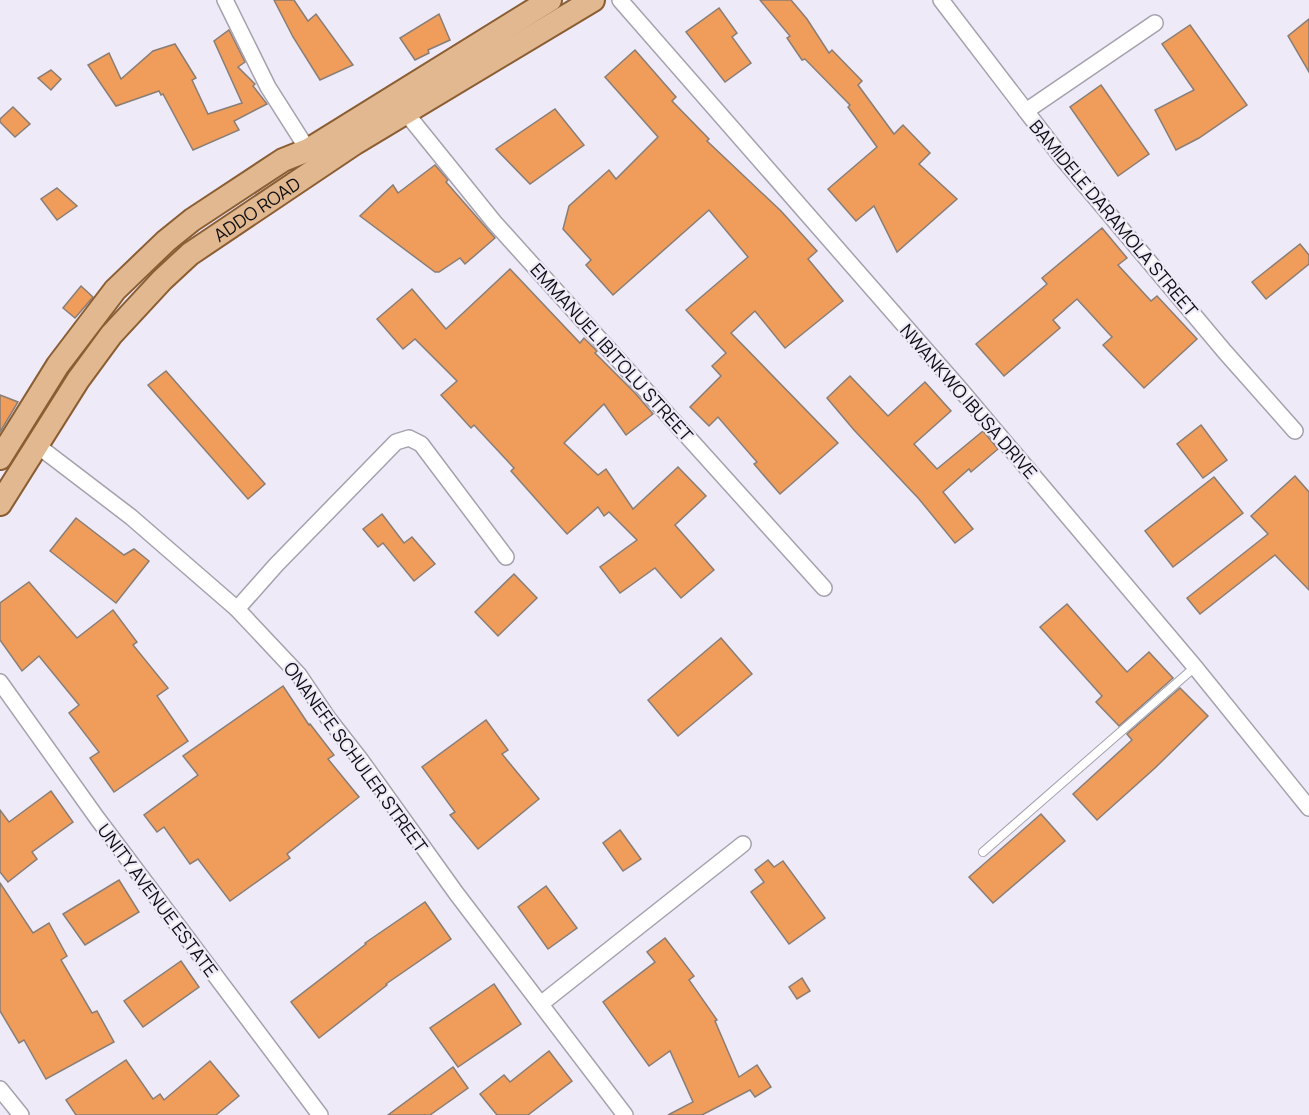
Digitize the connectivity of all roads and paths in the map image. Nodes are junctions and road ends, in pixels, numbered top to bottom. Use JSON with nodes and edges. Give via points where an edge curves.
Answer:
{"nodes":[{"id":1,"x":225,"y":0,"type":"edge"},
{"id":2,"x":550,"y":0,"type":"edge"},
{"id":3,"x":593,"y":0,"type":"edge"},
{"id":4,"x":620,"y":0,"type":"edge"},
{"id":5,"x":941,"y":0,"type":"edge"},
{"id":6,"x":1155,"y":23,"type":"dead end"},
{"id":7,"x":1026,"y":111,"type":"junction"},
{"id":8,"x":405,"y":113,"type":"junction"},
{"id":9,"x":308,"y":150,"type":"junction"},
{"id":10,"x":1295,"y":431,"type":"dead end"},
{"id":11,"x":38,"y":446,"type":"junction"},
{"id":12,"x":0,"y":458,"type":"edge"},
{"id":13,"x":0,"y":504,"type":"edge"},
{"id":14,"x":506,"y":557,"type":"dead end"},
{"id":15,"x":824,"y":588,"type":"dead end"},
{"id":16,"x":237,"y":609,"type":"junction"},
{"id":17,"x":1195,"y":667,"type":"junction"},
{"id":18,"x":0,"y":682,"type":"edge"},
{"id":19,"x":1309,"y":808,"type":"edge"},
{"id":20,"x":743,"y":844,"type":"dead end"},
{"id":21,"x":983,"y":852,"type":"dead end"},
{"id":22,"x":542,"y":1003,"type":"junction"},
{"id":23,"x":0,"y":1089,"type":"edge"},
{"id":24,"x":21,"y":1115,"type":"edge"},
{"id":25,"x":320,"y":1115,"type":"edge"},
{"id":26,"x":625,"y":1115,"type":"edge"}],
"edges":[{"from":1,"to":9,"type":"street","via":[[268,87]]},
{"from":2,"to":9,"type":"main road","name":"ADDO ROAD"},
{"from":3,"to":8,"type":"main road","name":"ADDO ROAD"},
{"from":4,"to":17,"type":"street","name":"NWANKWO IBUSA DRIVE","via":[[968,398]]},
{"from":5,"to":7,"type":"street","name":"BAMIDELE DARAMOLA STREET"},
{"from":6,"to":7,"type":"street"},
{"from":7,"to":10,"type":"street","name":"BAMIDELE DARAMOLA STREET","via":[[1119,227]]},
{"from":8,"to":11,"type":"main road","name":"ADDO ROAD","via":[[190,254],[111,335]]},
{"from":8,"to":15,"type":"street","name":"EMMANUEL IBITOLU STREET","via":[[510,240]]},
{"from":9,"to":12,"type":"main road","name":"ADDO ROAD","via":[[283,160],[192,220],[115,290],[58,365]]},
{"from":11,"to":13,"type":"main road","name":"ADDO ROAD"},
{"from":11,"to":16,"type":"street","name":"ONANEFE SCHULER STREET","via":[[131,518]]},
{"from":14,"to":16,"type":"street","via":[[421,444],[409,438],[396,442]]},
{"from":16,"to":22,"type":"street","name":"ONANEFE SCHULER STREET","via":[[299,675],[456,893]]},
{"from":17,"to":19,"type":"street","name":"NWANKWO IBUSA DRIVE"},
{"from":17,"to":21,"type":"lane"},
{"from":18,"to":25,"type":"street","name":"UNITY AVENUE ESTATE"},
{"from":20,"to":22,"type":"street"},
{"from":22,"to":26,"type":"street","name":"ONANEFE SCHULER STREET"},
{"from":23,"to":24,"type":"street"}]}
